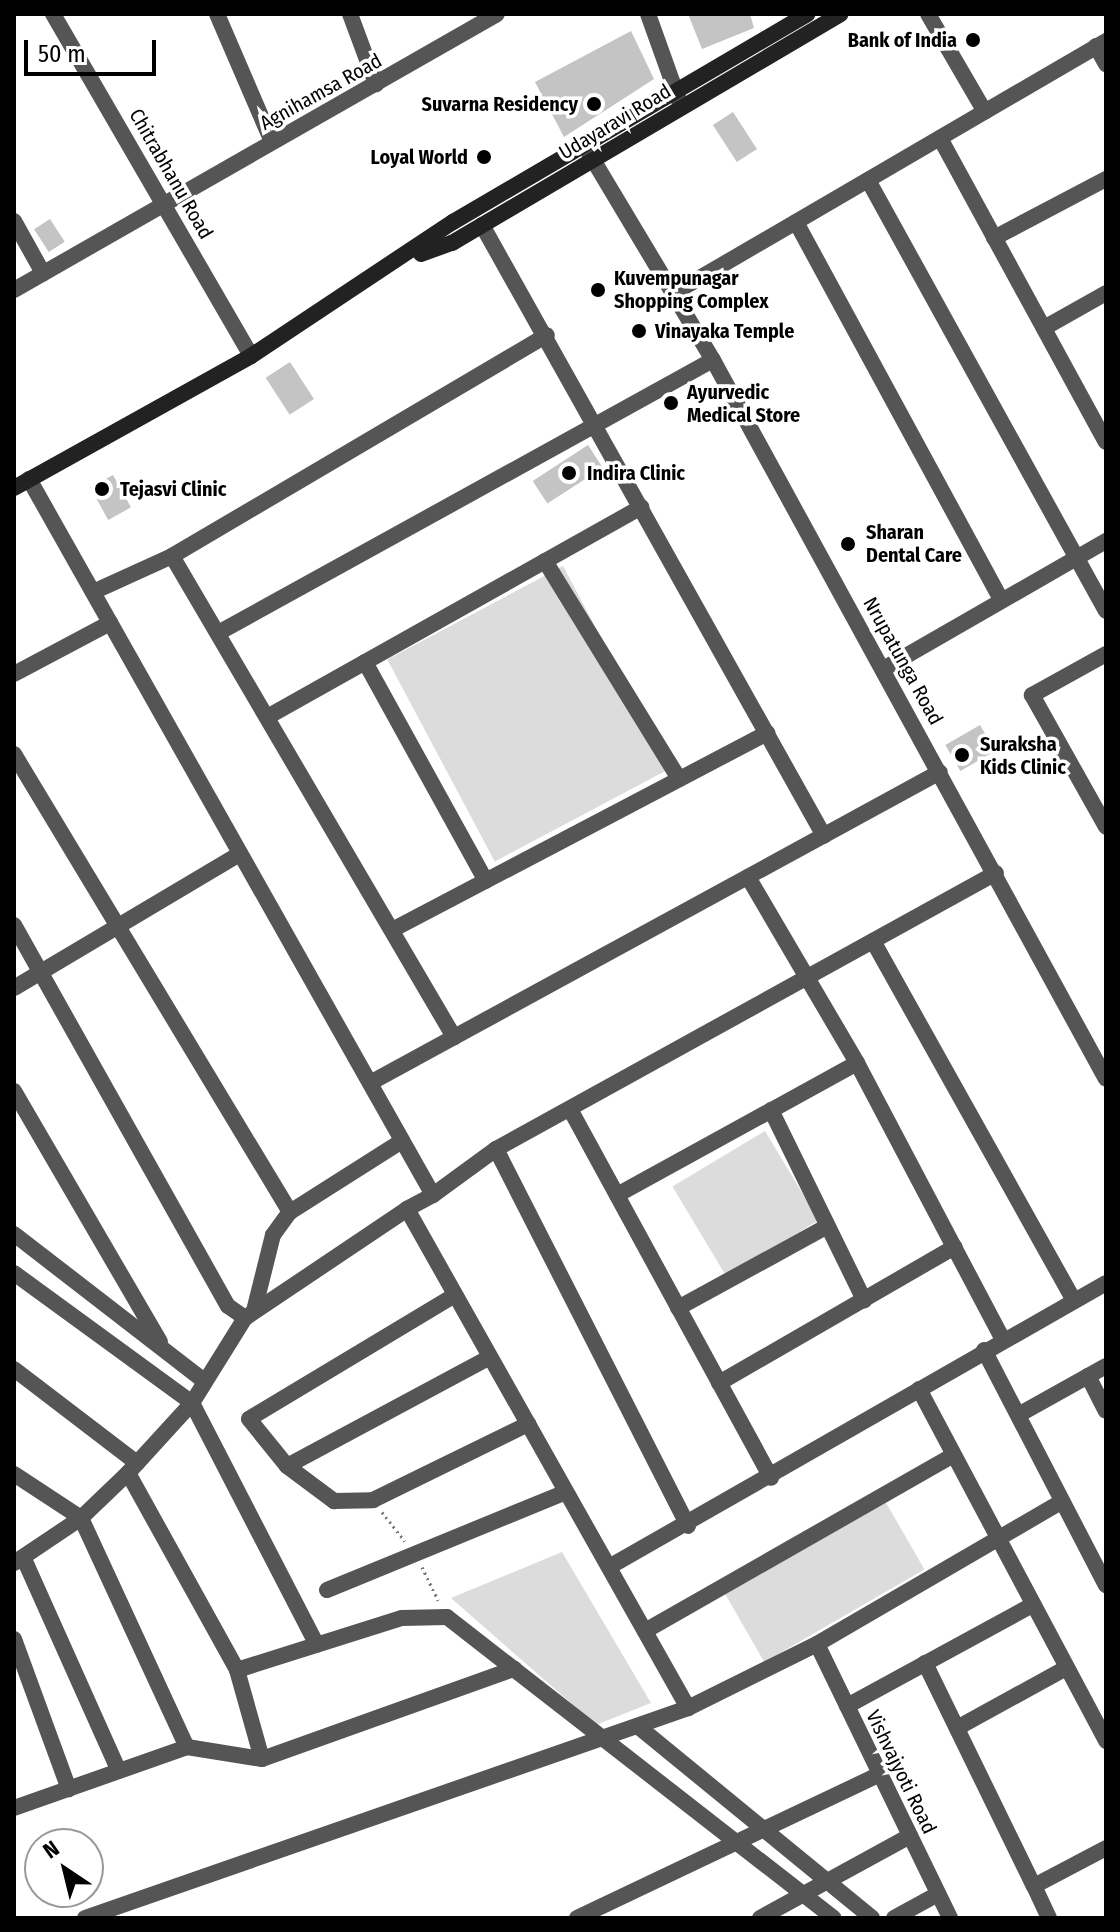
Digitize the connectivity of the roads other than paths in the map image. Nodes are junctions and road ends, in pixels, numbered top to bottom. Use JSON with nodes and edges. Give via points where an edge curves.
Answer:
{"nodes":[{"id":1,"x":53,"y":14,"type":"edge"},
{"id":2,"x":217,"y":14,"type":"edge"},
{"id":3,"x":350,"y":14,"type":"edge"},
{"id":4,"x":497,"y":14,"type":"edge"},
{"id":5,"x":648,"y":14,"type":"edge"},
{"id":6,"x":808,"y":14,"type":"edge"},
{"id":7,"x":841,"y":14,"type":"edge"},
{"id":8,"x":928,"y":14,"type":"edge"},
{"id":9,"x":476,"y":19,"type":"edge"},
{"id":10,"x":1101,"y":44,"type":"edge"},
{"id":11,"x":1106,"y":64,"type":"edge"},
{"id":12,"x":376,"y":84,"type":"junction"},
{"id":13,"x":672,"y":89,"type":"junction"},
{"id":14,"x":681,"y":106,"type":"junction"},
{"id":15,"x":985,"y":112,"type":"junction"},
{"id":16,"x":940,"y":138,"type":"junction"},
{"id":17,"x":272,"y":142,"type":"junction"},
{"id":18,"x":583,"y":143,"type":"junction"},
{"id":19,"x":593,"y":159,"type":"junction"},
{"id":20,"x":1106,"y":179,"type":"edge"},
{"id":21,"x":868,"y":180,"type":"junction"},
{"id":22,"x":165,"y":203,"type":"junction"},
{"id":23,"x":14,"y":221,"type":"edge"},
{"id":24,"x":796,"y":222,"type":"junction"},
{"id":25,"x":482,"y":225,"type":"junction"},
{"id":26,"x":994,"y":238,"type":"junction"},
{"id":27,"x":408,"y":259,"type":"junction"},
{"id":28,"x":43,"y":273,"type":"junction"},
{"id":29,"x":14,"y":290,"type":"edge"},
{"id":30,"x":674,"y":293,"type":"junction"},
{"id":31,"x":1106,"y":293,"type":"edge"},
{"id":32,"x":1044,"y":328,"type":"junction"},
{"id":33,"x":547,"y":335,"type":"junction"},
{"id":34,"x":251,"y":356,"type":"junction"},
{"id":35,"x":713,"y":360,"type":"junction"},
{"id":36,"x":1100,"y":415,"type":"edge"},
{"id":37,"x":597,"y":427,"type":"junction"},
{"id":38,"x":1106,"y":442,"type":"edge"},
{"id":39,"x":22,"y":484,"type":"edge"},
{"id":40,"x":641,"y":507,"type":"junction"},
{"id":41,"x":1106,"y":541,"type":"edge"},
{"id":42,"x":172,"y":556,"type":"junction"},
{"id":43,"x":1078,"y":557,"type":"junction"},
{"id":44,"x":545,"y":561,"type":"junction"},
{"id":45,"x":93,"y":592,"type":"junction"},
{"id":46,"x":1001,"y":599,"type":"junction"},
{"id":47,"x":1106,"y":611,"type":"edge"},
{"id":48,"x":110,"y":623,"type":"junction"},
{"id":49,"x":218,"y":633,"type":"junction"},
{"id":50,"x":1106,"y":654,"type":"edge"},
{"id":51,"x":365,"y":662,"type":"junction"},
{"id":52,"x":885,"y":668,"type":"junction"},
{"id":53,"x":14,"y":674,"type":"edge"},
{"id":54,"x":269,"y":716,"type":"junction"},
{"id":55,"x":767,"y":733,"type":"junction"},
{"id":56,"x":14,"y":754,"type":"edge"},
{"id":57,"x":940,"y":772,"type":"junction"},
{"id":58,"x":679,"y":779,"type":"junction"},
{"id":59,"x":1106,"y":827,"type":"edge"},
{"id":60,"x":824,"y":836,"type":"junction"},
{"id":61,"x":240,"y":854,"type":"junction"},
{"id":62,"x":996,"y":873,"type":"junction"},
{"id":63,"x":748,"y":877,"type":"junction"},
{"id":64,"x":486,"y":881,"type":"junction"},
{"id":65,"x":119,"y":923,"type":"junction"},
{"id":66,"x":14,"y":925,"type":"edge"},
{"id":67,"x":392,"y":930,"type":"junction"},
{"id":68,"x":873,"y":941,"type":"junction"},
{"id":69,"x":42,"y":970,"type":"junction"},
{"id":70,"x":810,"y":978,"type":"junction"},
{"id":71,"x":14,"y":988,"type":"edge"},
{"id":72,"x":454,"y":1037,"type":"junction"},
{"id":73,"x":857,"y":1063,"type":"junction"},
{"id":74,"x":1106,"y":1079,"type":"edge"},
{"id":75,"x":370,"y":1083,"type":"junction"},
{"id":76,"x":14,"y":1091,"type":"edge"},
{"id":77,"x":570,"y":1109,"type":"junction"},
{"id":78,"x":771,"y":1110,"type":"junction"},
{"id":79,"x":402,"y":1141,"type":"junction"},
{"id":80,"x":496,"y":1149,"type":"junction"},
{"id":81,"x":433,"y":1195,"type":"junction"},
{"id":82,"x":617,"y":1195,"type":"junction"},
{"id":83,"x":407,"y":1209,"type":"junction"},
{"id":84,"x":290,"y":1212,"type":"junction"},
{"id":85,"x":826,"y":1227,"type":"junction"},
{"id":86,"x":14,"y":1234,"type":"edge"},
{"id":87,"x":955,"y":1247,"type":"junction"},
{"id":88,"x":14,"y":1273,"type":"edge"},
{"id":89,"x":1106,"y":1283,"type":"edge"},
{"id":90,"x":455,"y":1295,"type":"junction"},
{"id":91,"x":864,"y":1300,"type":"junction"},
{"id":92,"x":1074,"y":1301,"type":"junction"},
{"id":93,"x":678,"y":1308,"type":"junction"},
{"id":94,"x":249,"y":1314,"type":"junction"},
{"id":95,"x":1002,"y":1338,"type":"junction"},
{"id":96,"x":160,"y":1342,"type":"junction"},
{"id":97,"x":984,"y":1350,"type":"junction"},
{"id":98,"x":490,"y":1357,"type":"junction"},
{"id":99,"x":1106,"y":1366,"type":"edge"},
{"id":100,"x":14,"y":1369,"type":"edge"},
{"id":101,"x":1088,"y":1376,"type":"junction"},
{"id":102,"x":203,"y":1380,"type":"junction"},
{"id":103,"x":719,"y":1383,"type":"junction"},
{"id":104,"x":919,"y":1389,"type":"junction"},
{"id":105,"x":192,"y":1403,"type":"junction"},
{"id":106,"x":1106,"y":1411,"type":"edge"},
{"id":107,"x":1020,"y":1414,"type":"junction"},
{"id":108,"x":528,"y":1424,"type":"junction"},
{"id":109,"x":953,"y":1455,"type":"junction"},
{"id":110,"x":287,"y":1466,"type":"junction"},
{"id":111,"x":133,"y":1468,"type":"junction"},
{"id":112,"x":14,"y":1474,"type":"edge"},
{"id":113,"x":771,"y":1478,"type":"junction"},
{"id":114,"x":566,"y":1492,"type":"junction"},
{"id":115,"x":1061,"y":1502,"type":"junction"},
{"id":116,"x":81,"y":1518,"type":"junction"},
{"id":117,"x":688,"y":1526,"type":"junction"},
{"id":118,"x":998,"y":1540,"type":"junction"},
{"id":119,"x":19,"y":1561,"type":"edge"},
{"id":120,"x":609,"y":1567,"type":"junction"},
{"id":121,"x":1106,"y":1585,"type":"edge"},
{"id":122,"x":327,"y":1590,"type":"dead end"},
{"id":123,"x":1032,"y":1605,"type":"junction"},
{"id":124,"x":645,"y":1631,"type":"junction"},
{"id":125,"x":14,"y":1639,"type":"edge"},
{"id":126,"x":817,"y":1644,"type":"junction"},
{"id":127,"x":317,"y":1645,"type":"junction"},
{"id":128,"x":18,"y":1663,"type":"edge"},
{"id":129,"x":925,"y":1663,"type":"junction"},
{"id":130,"x":1066,"y":1668,"type":"junction"},
{"id":131,"x":514,"y":1669,"type":"junction"},
{"id":132,"x":237,"y":1670,"type":"junction"},
{"id":133,"x":847,"y":1706,"type":"junction"},
{"id":134,"x":688,"y":1708,"type":"junction"},
{"id":135,"x":640,"y":1728,"type":"junction"},
{"id":136,"x":957,"y":1728,"type":"junction"},
{"id":137,"x":1106,"y":1741,"type":"edge"},
{"id":138,"x":607,"y":1742,"type":"junction"},
{"id":139,"x":187,"y":1747,"type":"junction"},
{"id":140,"x":262,"y":1759,"type":"junction"},
{"id":141,"x":119,"y":1771,"type":"junction"},
{"id":142,"x":880,"y":1774,"type":"junction"},
{"id":143,"x":69,"y":1789,"type":"junction"},
{"id":144,"x":14,"y":1808,"type":"edge"},
{"id":145,"x":760,"y":1833,"type":"junction"},
{"id":146,"x":910,"y":1836,"type":"junction"},
{"id":147,"x":736,"y":1845,"type":"junction"},
{"id":148,"x":1106,"y":1848,"type":"edge"},
{"id":149,"x":825,"y":1882,"type":"junction"},
{"id":150,"x":1034,"y":1886,"type":"junction"},
{"id":151,"x":938,"y":1894,"type":"junction"},
{"id":152,"x":802,"y":1895,"type":"junction"},
{"id":153,"x":85,"y":1918,"type":"edge"},
{"id":154,"x":577,"y":1918,"type":"edge"},
{"id":155,"x":760,"y":1918,"type":"edge"},
{"id":156,"x":834,"y":1918,"type":"edge"},
{"id":157,"x":872,"y":1918,"type":"edge"},
{"id":158,"x":894,"y":1918,"type":"edge"},
{"id":159,"x":950,"y":1918,"type":"edge"},
{"id":160,"x":1049,"y":1918,"type":"edge"}],
"edges":[{"from":1,"to":22,"type":"street","name":"Chitrabhanu Road"},
{"from":2,"to":17,"type":"street"},
{"from":3,"to":12,"type":"street"},
{"from":4,"to":9,"type":"street","name":"Agnihamsa Road"},
{"from":5,"to":13,"type":"street"},
{"from":6,"to":13,"type":"street","name":"Udayaravi Road"},
{"from":7,"to":14,"type":"street","name":"Udayaravi Road"},
{"from":8,"to":15,"type":"street"},
{"from":9,"to":12,"type":"street","name":"Agnihamsa Road"},
{"from":10,"to":11,"type":"street"},
{"from":10,"to":15,"type":"street"},
{"from":12,"to":17,"type":"street","name":"Agnihamsa Road"},
{"from":13,"to":14,"type":"street"},
{"from":13,"to":18,"type":"street","name":"Udayaravi Road"},
{"from":14,"to":19,"type":"street","name":"Udayaravi Road"},
{"from":15,"to":16,"type":"street"},
{"from":16,"to":21,"type":"street"},
{"from":16,"to":26,"type":"street"},
{"from":17,"to":22,"type":"street","name":"Agnihamsa Road"},
{"from":18,"to":19,"type":"street","name":"Nrupatunga Road"},
{"from":18,"to":27,"type":"street","name":"Udayaravi Road","via":[[453,222]]},
{"from":19,"to":25,"type":"street","name":"Udayaravi Road"},
{"from":19,"to":30,"type":"street","name":"Nrupatunga Road"},
{"from":20,"to":26,"type":"street"},
{"from":21,"to":24,"type":"street"},
{"from":21,"to":43,"type":"street"},
{"from":22,"to":28,"type":"street","name":"Agnihamsa Road"},
{"from":22,"to":34,"type":"street","name":"Chitrabhanu Road"},
{"from":23,"to":28,"type":"street"},
{"from":24,"to":30,"type":"street"},
{"from":24,"to":46,"type":"street"},
{"from":25,"to":27,"type":"street","name":"Udayaravi Road"},
{"from":25,"to":33,"type":"street"},
{"from":26,"to":32,"type":"street"},
{"from":27,"to":34,"type":"street","name":"Udayaravi Road"},
{"from":28,"to":29,"type":"street","name":"Agnihamsa Road"},
{"from":30,"to":35,"type":"street","name":"Nrupatunga Road"},
{"from":31,"to":32,"type":"street"},
{"from":32,"to":36,"type":"street"},
{"from":33,"to":37,"type":"street"},
{"from":33,"to":42,"type":"street"},
{"from":34,"to":39,"type":"street","name":"Udayaravi Road"},
{"from":35,"to":37,"type":"street"},
{"from":35,"to":52,"type":"street","name":"Nrupatunga Road"},
{"from":36,"to":38,"type":"street"},
{"from":37,"to":40,"type":"street"},
{"from":37,"to":49,"type":"street"},
{"from":39,"to":45,"type":"street"},
{"from":40,"to":44,"type":"street"},
{"from":40,"to":55,"type":"street"},
{"from":41,"to":43,"type":"street"},
{"from":42,"to":45,"type":"street"},
{"from":42,"to":49,"type":"street"},
{"from":43,"to":46,"type":"street"},
{"from":43,"to":47,"type":"street"},
{"from":44,"to":51,"type":"street"},
{"from":44,"to":58,"type":"street"},
{"from":45,"to":48,"type":"street"},
{"from":46,"to":52,"type":"street"},
{"from":48,"to":53,"type":"street"},
{"from":48,"to":61,"type":"street"},
{"from":49,"to":54,"type":"street"},
{"from":50,"to":59,"type":"street","via":[[1032,695]]},
{"from":51,"to":54,"type":"street"},
{"from":51,"to":64,"type":"street"},
{"from":52,"to":57,"type":"street","name":"Nrupatunga Road"},
{"from":54,"to":67,"type":"street"},
{"from":55,"to":58,"type":"street"},
{"from":55,"to":60,"type":"street"},
{"from":56,"to":65,"type":"street"},
{"from":57,"to":60,"type":"street"},
{"from":57,"to":62,"type":"street","name":"Nrupatunga Road"},
{"from":58,"to":64,"type":"street"},
{"from":60,"to":63,"type":"street"},
{"from":61,"to":65,"type":"street"},
{"from":61,"to":75,"type":"street"},
{"from":62,"to":68,"type":"street"},
{"from":62,"to":74,"type":"street","name":"Nrupatunga Road"},
{"from":63,"to":70,"type":"street"},
{"from":63,"to":72,"type":"street"},
{"from":64,"to":67,"type":"street"},
{"from":65,"to":69,"type":"street"},
{"from":65,"to":84,"type":"street"},
{"from":66,"to":69,"type":"street"},
{"from":67,"to":72,"type":"street"},
{"from":68,"to":70,"type":"street"},
{"from":68,"to":92,"type":"street"},
{"from":69,"to":71,"type":"street"},
{"from":69,"to":94,"type":"street","via":[[228,1306]]},
{"from":70,"to":73,"type":"street"},
{"from":70,"to":77,"type":"street"},
{"from":72,"to":75,"type":"street"},
{"from":73,"to":78,"type":"street"},
{"from":73,"to":87,"type":"street"},
{"from":75,"to":79,"type":"street"},
{"from":76,"to":96,"type":"street"},
{"from":77,"to":80,"type":"street"},
{"from":77,"to":82,"type":"street"},
{"from":78,"to":82,"type":"street"},
{"from":78,"to":85,"type":"street"},
{"from":79,"to":81,"type":"street"},
{"from":79,"to":84,"type":"street"},
{"from":80,"to":81,"type":"street"},
{"from":80,"to":117,"type":"street"},
{"from":81,"to":83,"type":"street"},
{"from":82,"to":93,"type":"street"},
{"from":83,"to":90,"type":"street"},
{"from":83,"to":94,"type":"street"},
{"from":84,"to":94,"type":"street","via":[[273,1235]]},
{"from":85,"to":91,"type":"street"},
{"from":85,"to":93,"type":"street"},
{"from":86,"to":96,"type":"street"},
{"from":87,"to":91,"type":"street"},
{"from":87,"to":95,"type":"street"},
{"from":88,"to":105,"type":"street"},
{"from":89,"to":92,"type":"street"},
{"from":90,"to":98,"type":"street"},
{"from":90,"to":110,"type":"street","via":[[249,1419]]},
{"from":91,"to":103,"type":"street"},
{"from":92,"to":95,"type":"street"},
{"from":93,"to":103,"type":"street"},
{"from":94,"to":102,"type":"street"},
{"from":95,"to":97,"type":"street"},
{"from":96,"to":102,"type":"street"},
{"from":97,"to":104,"type":"street"},
{"from":97,"to":107,"type":"street"},
{"from":98,"to":108,"type":"street"},
{"from":98,"to":110,"type":"street"},
{"from":99,"to":101,"type":"street"},
{"from":100,"to":111,"type":"street"},
{"from":101,"to":106,"type":"street"},
{"from":101,"to":107,"type":"street"},
{"from":102,"to":105,"type":"street"},
{"from":103,"to":113,"type":"street"},
{"from":104,"to":109,"type":"street"},
{"from":104,"to":113,"type":"street"},
{"from":105,"to":111,"type":"street"},
{"from":105,"to":127,"type":"street"},
{"from":107,"to":115,"type":"street"},
{"from":108,"to":110,"type":"street","via":[[373,1500],[334,1501]]},
{"from":108,"to":114,"type":"street"},
{"from":109,"to":118,"type":"street"},
{"from":109,"to":124,"type":"street"},
{"from":111,"to":116,"type":"street"},
{"from":111,"to":132,"type":"street"},
{"from":112,"to":116,"type":"street"},
{"from":113,"to":117,"type":"street"},
{"from":114,"to":120,"type":"street"},
{"from":114,"to":122,"type":"street"},
{"from":115,"to":118,"type":"street"},
{"from":115,"to":121,"type":"street"},
{"from":116,"to":119,"type":"street"},
{"from":116,"to":139,"type":"street"},
{"from":117,"to":120,"type":"street"},
{"from":118,"to":123,"type":"street"},
{"from":118,"to":126,"type":"street"},
{"from":119,"to":141,"type":"street"},
{"from":120,"to":124,"type":"street"},
{"from":123,"to":129,"type":"street"},
{"from":123,"to":130,"type":"street"},
{"from":124,"to":134,"type":"street"},
{"from":125,"to":128,"type":"street"},
{"from":126,"to":133,"type":"street","name":"Vishvajyoti Road"},
{"from":126,"to":134,"type":"street"},
{"from":127,"to":131,"type":"street","via":[[402,1618],[447,1617]]},
{"from":127,"to":132,"type":"street"},
{"from":128,"to":143,"type":"street"},
{"from":129,"to":133,"type":"street"},
{"from":129,"to":136,"type":"street"},
{"from":130,"to":136,"type":"street"},
{"from":130,"to":137,"type":"street"},
{"from":131,"to":138,"type":"street"},
{"from":131,"to":140,"type":"street"},
{"from":132,"to":140,"type":"street"},
{"from":133,"to":142,"type":"street","name":"Vishvajyoti Road"},
{"from":134,"to":135,"type":"street"},
{"from":135,"to":138,"type":"street"},
{"from":135,"to":145,"type":"street"},
{"from":136,"to":150,"type":"street"},
{"from":138,"to":147,"type":"street"},
{"from":138,"to":153,"type":"street"},
{"from":139,"to":140,"type":"street"},
{"from":139,"to":141,"type":"street"},
{"from":141,"to":143,"type":"street"},
{"from":142,"to":145,"type":"street"},
{"from":142,"to":146,"type":"street","name":"Vishvajyoti Road"},
{"from":143,"to":144,"type":"street"},
{"from":145,"to":147,"type":"street"},
{"from":145,"to":149,"type":"street"},
{"from":146,"to":149,"type":"street"},
{"from":146,"to":151,"type":"street","name":"Vishvajyoti Road"},
{"from":147,"to":152,"type":"street"},
{"from":147,"to":154,"type":"street"},
{"from":148,"to":150,"type":"street"},
{"from":149,"to":152,"type":"street"},
{"from":149,"to":157,"type":"street"},
{"from":150,"to":160,"type":"street"},
{"from":151,"to":158,"type":"street"},
{"from":151,"to":159,"type":"street","name":"Vishvajyoti Road"},
{"from":152,"to":155,"type":"street"},
{"from":152,"to":156,"type":"street"}]}
